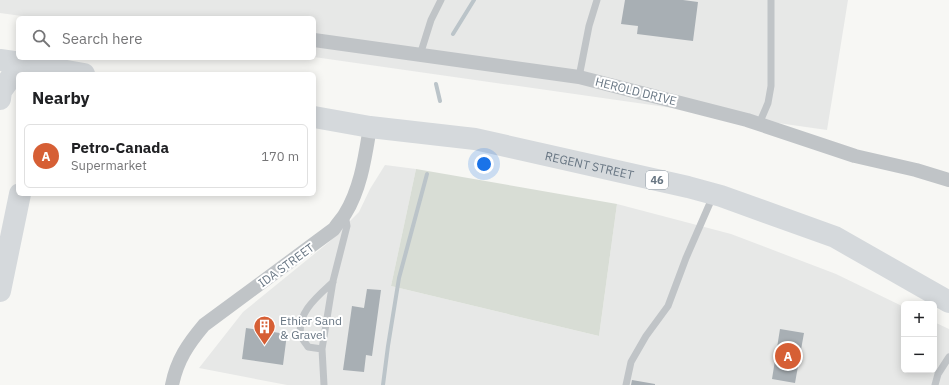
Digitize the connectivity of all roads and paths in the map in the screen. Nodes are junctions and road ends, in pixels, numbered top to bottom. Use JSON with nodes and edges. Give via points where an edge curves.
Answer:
{"nodes":[{"id":1,"x":441,"y":0,"type":"edge"},
{"id":2,"x":597,"y":0,"type":"edge"},
{"id":3,"x":771,"y":0,"type":"edge"},
{"id":4,"x":316,"y":40,"type":"edge"},
{"id":5,"x":420,"y":55,"type":"junction"},
{"id":6,"x":0,"y":60,"type":"edge"},
{"id":7,"x":24,"y":69,"type":"edge"},
{"id":8,"x":60,"y":72,"type":"edge"},
{"id":9,"x":580,"y":77,"type":"junction"},
{"id":10,"x":16,"y":79,"type":"edge"},
{"id":11,"x":5,"y":93,"type":"edge"},
{"id":12,"x":318,"y":120,"type":"edge"},
{"id":13,"x":759,"y":124,"type":"junction"},
{"id":14,"x":370,"y":127,"type":"junction"},
{"id":15,"x":949,"y":180,"type":"edge"},
{"id":16,"x":714,"y":194,"type":"junction"},
{"id":17,"x":20,"y":196,"type":"edge"},
{"id":18,"x":345,"y":214,"type":"junction"},
{"id":19,"x":333,"y":281,"type":"junction"},
{"id":20,"x":0,"y":290,"type":"edge"},
{"id":21,"x":949,"y":302,"type":"edge"},
{"id":22,"x":322,"y":349,"type":"junction"},
{"id":23,"x":949,"y":357,"type":"edge"},
{"id":24,"x":172,"y":385,"type":"edge"},
{"id":25,"x":324,"y":385,"type":"edge"},
{"id":26,"x":626,"y":385,"type":"edge"},
{"id":27,"x":935,"y":385,"type":"edge"}],
"edges":[{"from":1,"to":5,"type":"lane","via":[[431,20]]},
{"from":2,"to":9,"type":"lane","via":[[589,26]]},
{"from":3,"to":13,"type":"lane","via":[[771,86],[768,103]]},
{"from":4,"to":5,"type":"street","name":"HEROLD DRIVE"},
{"from":5,"to":9,"type":"street","name":"HEROLD DRIVE"},
{"from":6,"to":7,"type":"main road"},
{"from":7,"to":8,"type":"main road"},
{"from":9,"to":13,"type":"street","name":"HEROLD DRIVE"},
{"from":10,"to":11,"type":"main road"},
{"from":12,"to":14,"type":"main road","name":"REGENT STREET","number":"46"},
{"from":13,"to":15,"type":"street","name":"HEROLD DRIVE","via":[[855,156]]},
{"from":14,"to":16,"type":"main road","name":"REGENT STREET","number":"46","via":[[475,139]]},
{"from":14,"to":18,"type":"street","name":"IDA STREET","via":[[363,169]]},
{"from":16,"to":21,"type":"main road","name":"REGENT STREET","number":"46","via":[[835,237]]},
{"from":16,"to":26,"type":"lane","via":[[668,306],[631,362]]},
{"from":17,"to":20,"type":"main road"},
{"from":18,"to":19,"type":"lane","via":[[347,226]]},
{"from":18,"to":24,"type":"street","name":"IDA STREET","via":[[334,229],[204,325],[190,341]]},
{"from":19,"to":22,"type":"lane"},
{"from":19,"to":22,"type":"lane","via":[[309,306],[303,316],[301,327],[301,337],[308,347]]},
{"from":22,"to":25,"type":"lane"},
{"from":23,"to":27,"type":"lane","via":[[938,374]]}]}
